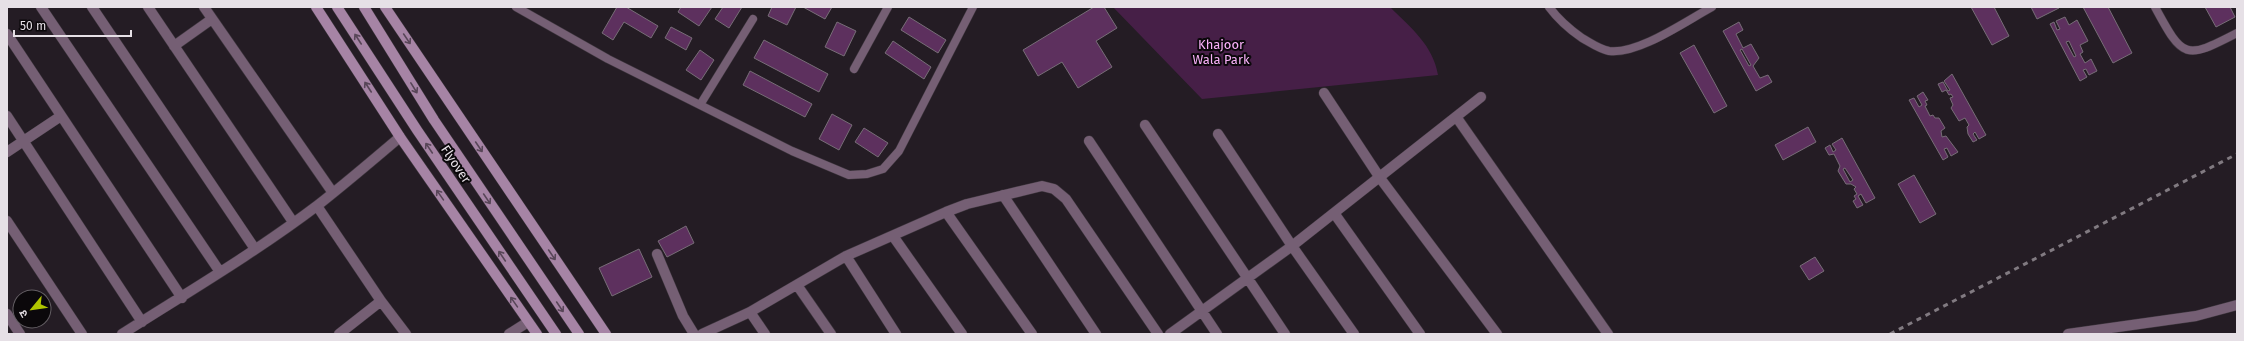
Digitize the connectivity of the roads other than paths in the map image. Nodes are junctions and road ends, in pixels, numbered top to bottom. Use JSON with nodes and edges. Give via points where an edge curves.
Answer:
{"nodes":[{"id":1,"x":41,"y":7,"type":"edge"},
{"id":2,"x":92,"y":7,"type":"edge"},
{"id":3,"x":148,"y":7,"type":"edge"},
{"id":4,"x":204,"y":7,"type":"edge"},
{"id":5,"x":316,"y":7,"type":"edge"},
{"id":6,"x":337,"y":7,"type":"edge"},
{"id":7,"x":364,"y":7,"type":"edge"},
{"id":8,"x":385,"y":7,"type":"edge"},
{"id":9,"x":516,"y":7,"type":"edge"},
{"id":10,"x":888,"y":7,"type":"edge"},
{"id":11,"x":973,"y":7,"type":"edge"},
{"id":12,"x":1548,"y":7,"type":"edge"},
{"id":13,"x":1712,"y":7,"type":"edge"},
{"id":14,"x":2154,"y":7,"type":"edge"},
{"id":15,"x":212,"y":19,"type":"junction"},
{"id":16,"x":753,"y":19,"type":"dead end"},
{"id":17,"x":2237,"y":33,"type":"edge"},
{"id":18,"x":7,"y":34,"type":"edge"},
{"id":19,"x":174,"y":46,"type":"junction"},
{"id":20,"x":854,"y":69,"type":"dead end"},
{"id":21,"x":1324,"y":93,"type":"dead end"},
{"id":22,"x":1481,"y":98,"type":"dead end"},
{"id":23,"x":700,"y":105,"type":"junction"},
{"id":24,"x":7,"y":116,"type":"edge"},
{"id":25,"x":62,"y":116,"type":"junction"},
{"id":26,"x":1457,"y":118,"type":"junction"},
{"id":27,"x":1145,"y":125,"type":"dead end"},
{"id":28,"x":1218,"y":134,"type":"dead end"},
{"id":29,"x":400,"y":137,"type":"junction"},
{"id":30,"x":24,"y":141,"type":"junction"},
{"id":31,"x":1090,"y":142,"type":"dead end"},
{"id":32,"x":7,"y":152,"type":"edge"},
{"id":33,"x":1380,"y":178,"type":"junction"},
{"id":34,"x":332,"y":193,"type":"junction"},
{"id":35,"x":1003,"y":195,"type":"junction"},
{"id":36,"x":317,"y":206,"type":"junction"},
{"id":37,"x":946,"y":212,"type":"junction"},
{"id":38,"x":1334,"y":213,"type":"junction"},
{"id":39,"x":7,"y":221,"type":"edge"},
{"id":40,"x":293,"y":222,"type":"junction"},
{"id":41,"x":893,"y":236,"type":"junction"},
{"id":42,"x":1292,"y":246,"type":"junction"},
{"id":43,"x":255,"y":249,"type":"junction"},
{"id":44,"x":657,"y":254,"type":"dead end"},
{"id":45,"x":846,"y":256,"type":"junction"},
{"id":46,"x":220,"y":272,"type":"junction"},
{"id":47,"x":1248,"y":280,"type":"junction"},
{"id":48,"x":797,"y":285,"type":"junction"},
{"id":49,"x":182,"y":298,"type":"junction"},
{"id":50,"x":381,"y":302,"type":"junction"},
{"id":51,"x":2237,"y":305,"type":"edge"},
{"id":52,"x":750,"y":312,"type":"junction"},
{"id":53,"x":1202,"y":313,"type":"junction"},
{"id":54,"x":7,"y":314,"type":"edge"},
{"id":55,"x":142,"y":322,"type":"junction"},
{"id":56,"x":528,"y":322,"type":"junction"},
{"id":57,"x":351,"y":330,"type":"edge"},
{"id":58,"x":20,"y":334,"type":"edge"},
{"id":59,"x":82,"y":334,"type":"edge"},
{"id":60,"x":122,"y":334,"type":"edge"},
{"id":61,"x":339,"y":334,"type":"edge"},
{"id":62,"x":406,"y":334,"type":"edge"},
{"id":63,"x":509,"y":334,"type":"edge"},
{"id":64,"x":537,"y":334,"type":"edge"},
{"id":65,"x":556,"y":334,"type":"edge"},
{"id":66,"x":579,"y":334,"type":"edge"},
{"id":67,"x":606,"y":334,"type":"edge"},
{"id":68,"x":694,"y":334,"type":"edge"},
{"id":69,"x":702,"y":334,"type":"edge"},
{"id":70,"x":765,"y":334,"type":"edge"},
{"id":71,"x":831,"y":334,"type":"edge"},
{"id":72,"x":896,"y":334,"type":"edge"},
{"id":73,"x":962,"y":334,"type":"edge"},
{"id":74,"x":1032,"y":334,"type":"edge"},
{"id":75,"x":1096,"y":334,"type":"edge"},
{"id":76,"x":1158,"y":334,"type":"edge"},
{"id":77,"x":1170,"y":334,"type":"edge"},
{"id":78,"x":1217,"y":334,"type":"edge"},
{"id":79,"x":1285,"y":334,"type":"edge"},
{"id":80,"x":1354,"y":334,"type":"edge"},
{"id":81,"x":1420,"y":334,"type":"edge"},
{"id":82,"x":1497,"y":334,"type":"edge"},
{"id":83,"x":1608,"y":334,"type":"edge"},
{"id":84,"x":2068,"y":334,"type":"edge"}],
"edges":[{"from":1,"to":46,"type":"street"},
{"from":2,"to":43,"type":"street"},
{"from":3,"to":19,"type":"street"},
{"from":4,"to":15,"type":"street"},
{"from":29,"to":5,"type":"street","one_way":true},
{"from":65,"to":6,"type":"street","name":"Flyover","one_way":true},
{"from":7,"to":66,"type":"street","name":"Flyover","one_way":true,"via":[[434,120]]},
{"from":8,"to":67,"type":"street","one_way":true},
{"from":9,"to":23,"type":"lane","via":[[608,59]]},
{"from":10,"to":20,"type":"lane"},
{"from":11,"to":23,"type":"lane","via":[[899,151],[883,169],[867,174],[849,175],[792,151]]},
{"from":12,"to":13,"type":"lane","via":[[1568,28],[1595,46],[1609,51],[1626,51],[1641,46]]},
{"from":14,"to":17,"type":"lane","via":[[2179,46],[2188,51],[2196,52]]},
{"from":15,"to":19,"type":"street"},
{"from":15,"to":34,"type":"street"},
{"from":16,"to":23,"type":"lane"},
{"from":18,"to":25,"type":"street"},
{"from":19,"to":40,"type":"street"},
{"from":21,"to":33,"type":"street"},
{"from":22,"to":26,"type":"street"},
{"from":24,"to":30,"type":"street"},
{"from":25,"to":30,"type":"street"},
{"from":25,"to":49,"type":"street"},
{"from":26,"to":33,"type":"street"},
{"from":26,"to":83,"type":"street"},
{"from":27,"to":47,"type":"street"},
{"from":28,"to":42,"type":"street"},
{"from":29,"to":34,"type":"street"},
{"from":56,"to":29,"type":"street","one_way":true},
{"from":30,"to":32,"type":"street"},
{"from":30,"to":55,"type":"street"},
{"from":31,"to":53,"type":"street"},
{"from":33,"to":38,"type":"street"},
{"from":33,"to":82,"type":"street"},
{"from":34,"to":36,"type":"street"},
{"from":35,"to":37,"type":"street"},
{"from":35,"to":75,"type":"street"},
{"from":35,"to":76,"type":"street","via":[[1042,186],[1054,189],[1066,199]]},
{"from":36,"to":40,"type":"street"},
{"from":36,"to":50,"type":"street"},
{"from":37,"to":41,"type":"street"},
{"from":37,"to":74,"type":"street"},
{"from":38,"to":42,"type":"street"},
{"from":38,"to":81,"type":"street"},
{"from":39,"to":59,"type":"street"},
{"from":40,"to":43,"type":"street"},
{"from":41,"to":45,"type":"street"},
{"from":41,"to":73,"type":"street"},
{"from":42,"to":47,"type":"street"},
{"from":42,"to":80,"type":"street"},
{"from":43,"to":46,"type":"street"},
{"from":44,"to":68,"type":"street","via":[[683,316]]},
{"from":45,"to":48,"type":"street"},
{"from":45,"to":72,"type":"street"},
{"from":46,"to":49,"type":"street"},
{"from":47,"to":53,"type":"street"},
{"from":47,"to":79,"type":"street"},
{"from":48,"to":52,"type":"street"},
{"from":48,"to":71,"type":"street"},
{"from":49,"to":55,"type":"street"},
{"from":50,"to":57,"type":"street"},
{"from":50,"to":62,"type":"street"},
{"from":51,"to":84,"type":"street","via":[[2196,316]]},
{"from":52,"to":69,"type":"street"},
{"from":52,"to":70,"type":"street"},
{"from":53,"to":77,"type":"street"},
{"from":53,"to":78,"type":"street"},
{"from":54,"to":58,"type":"street"},
{"from":55,"to":60,"type":"street"},
{"from":56,"to":63,"type":"street"},
{"from":56,"to":64,"type":"street"},
{"from":57,"to":61,"type":"street"}]}
